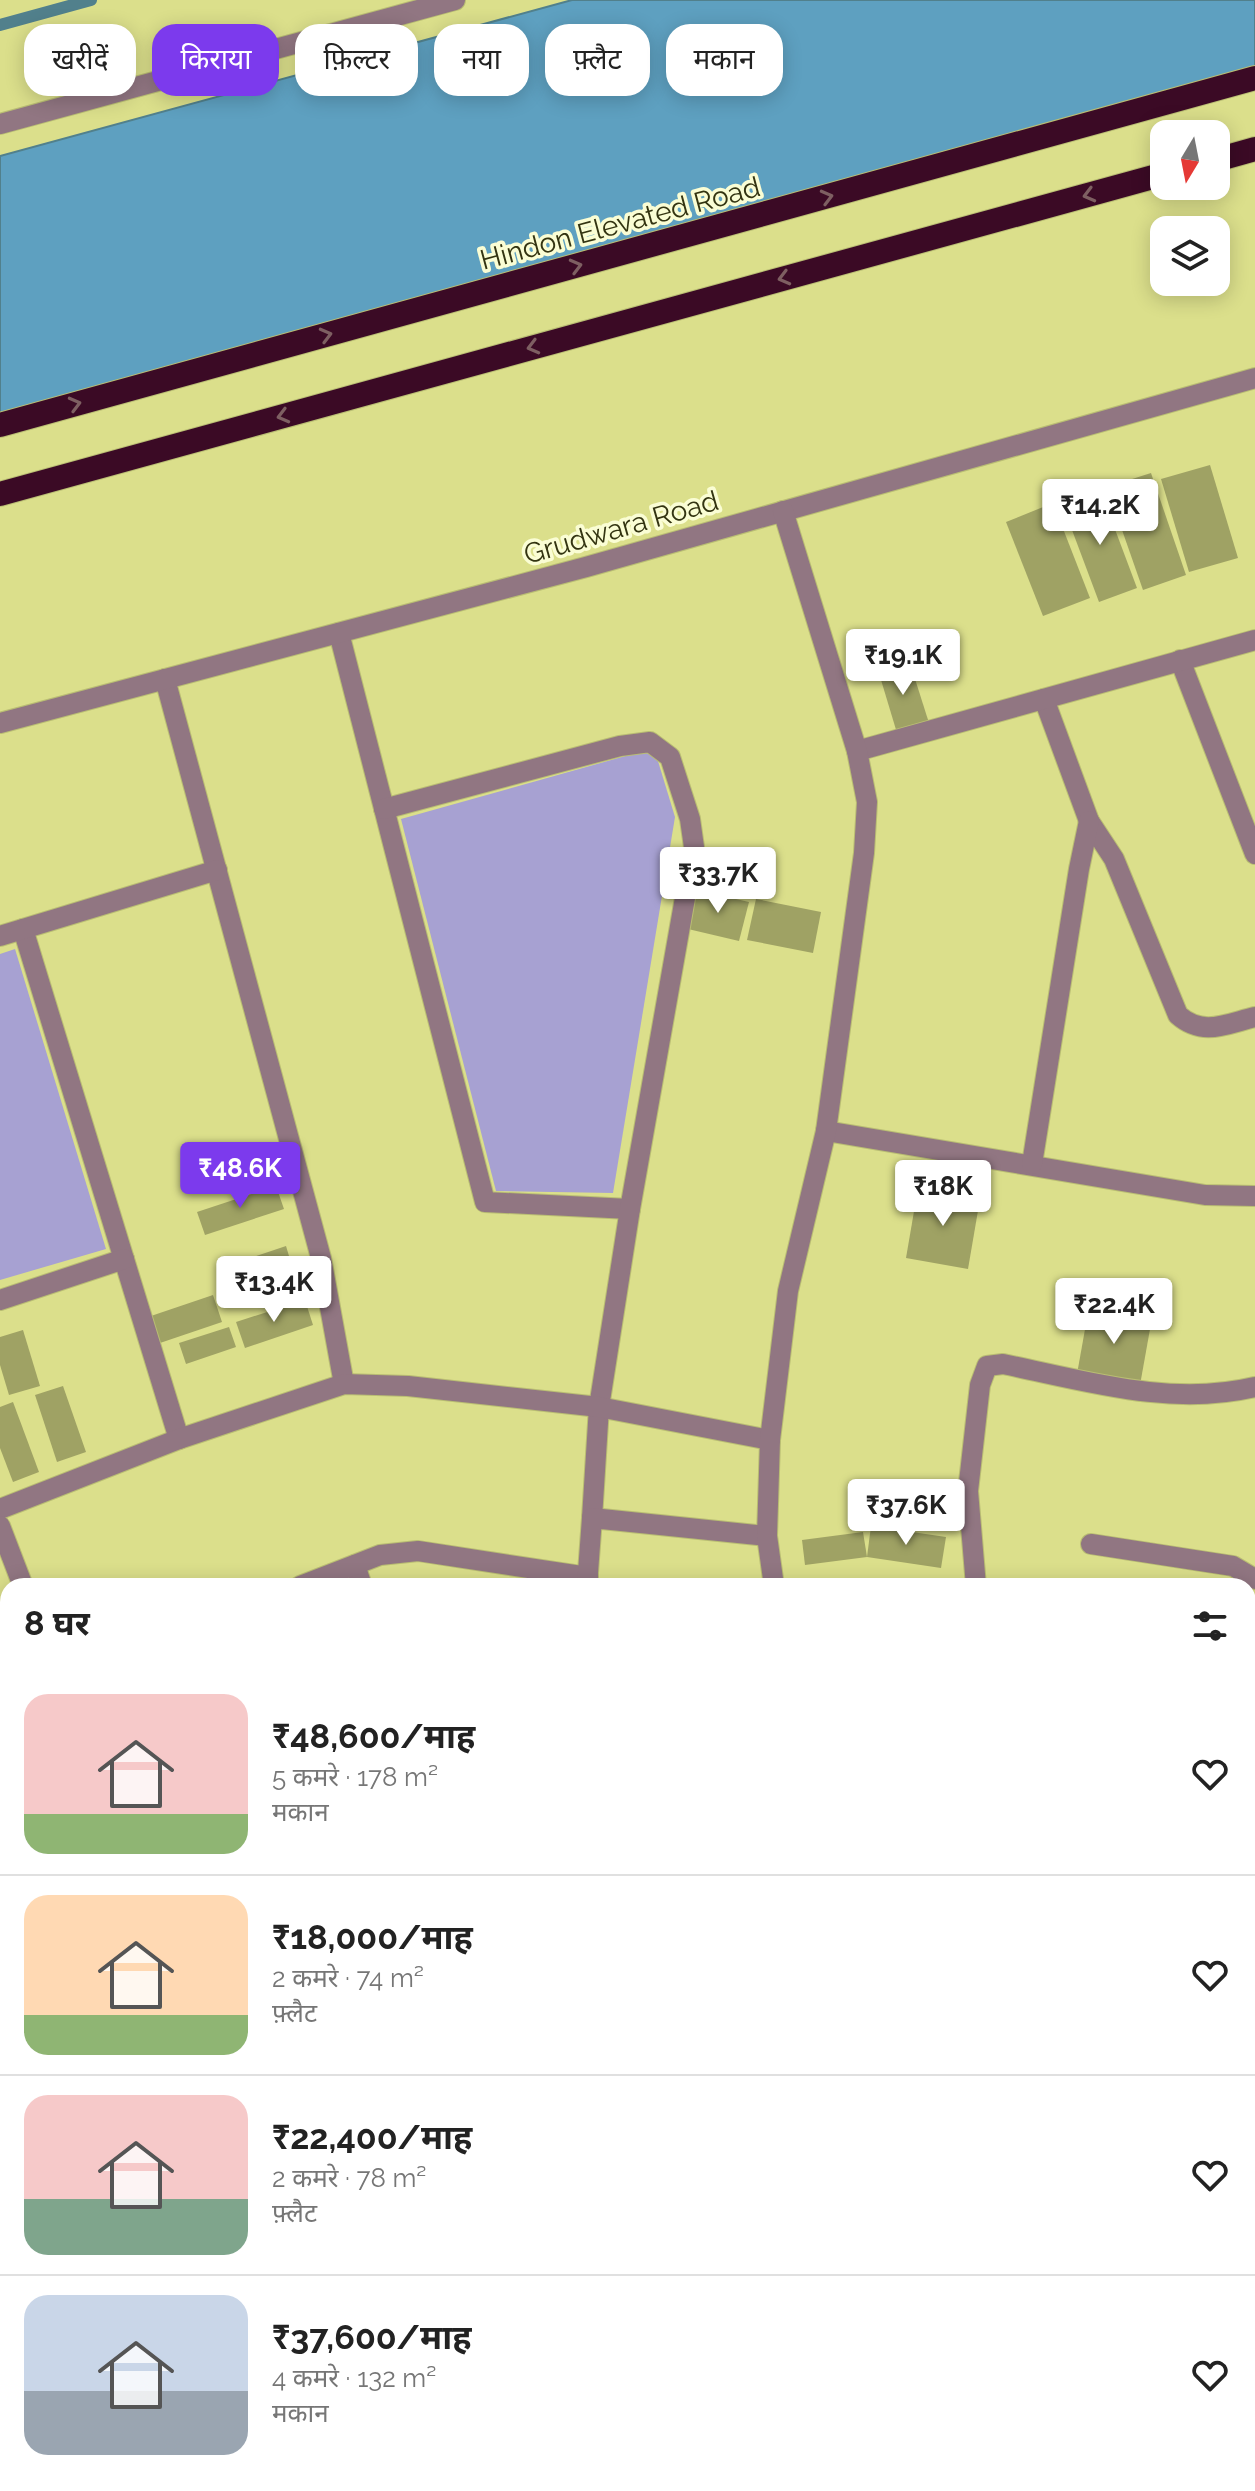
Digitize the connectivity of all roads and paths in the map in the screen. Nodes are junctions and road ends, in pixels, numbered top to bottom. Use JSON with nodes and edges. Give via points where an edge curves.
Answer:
{"nodes":[{"id":1,"x":455,"y":0,"type":"edge"},
{"id":2,"x":1255,"y":78,"type":"edge"},
{"id":3,"x":0,"y":124,"type":"edge"},
{"id":4,"x":1255,"y":149,"type":"edge"},
{"id":5,"x":1230,"y":156,"type":"edge"},
{"id":6,"x":1150,"y":178,"type":"edge"},
{"id":7,"x":1255,"y":378,"type":"edge"},
{"id":8,"x":0,"y":425,"type":"edge"},
{"id":9,"x":0,"y":494,"type":"edge"},
{"id":10,"x":783,"y":511,"type":"junction"},
{"id":11,"x":339,"y":633,"type":"junction"},
{"id":12,"x":1255,"y":640,"type":"edge"},
{"id":13,"x":1180,"y":660,"type":"junction"},
{"id":14,"x":165,"y":679,"type":"junction"},
{"id":15,"x":1044,"y":699,"type":"junction"},
{"id":16,"x":0,"y":723,"type":"edge"},
{"id":17,"x":857,"y":751,"type":"junction"},
{"id":18,"x":384,"y":809,"type":"junction"},
{"id":19,"x":1089,"y":821,"type":"junction"},
{"id":20,"x":1255,"y":854,"type":"edge"},
{"id":21,"x":217,"y":870,"type":"junction"},
{"id":22,"x":23,"y":929,"type":"junction"},
{"id":23,"x":0,"y":936,"type":"edge"},
{"id":24,"x":1255,"y":1017,"type":"edge"},
{"id":25,"x":826,"y":1131,"type":"junction"},
{"id":26,"x":1032,"y":1164,"type":"junction"},
{"id":27,"x":1255,"y":1196,"type":"edge"},
{"id":28,"x":630,"y":1209,"type":"junction"},
{"id":29,"x":124,"y":1259,"type":"junction"},
{"id":30,"x":0,"y":1300,"type":"edge"},
{"id":31,"x":344,"y":1384,"type":"junction"},
{"id":32,"x":1255,"y":1387,"type":"edge"},
{"id":33,"x":599,"y":1407,"type":"junction"},
{"id":34,"x":179,"y":1439,"type":"junction"},
{"id":35,"x":770,"y":1440,"type":"junction"},
{"id":36,"x":0,"y":1509,"type":"edge"},
{"id":37,"x":592,"y":1518,"type":"junction"},
{"id":38,"x":0,"y":1526,"type":"edge"},
{"id":39,"x":767,"y":1536,"type":"junction"},
{"id":40,"x":1091,"y":1544,"type":"dead end"},
{"id":41,"x":355,"y":1565,"type":"junction"},
{"id":42,"x":20,"y":1578,"type":"edge"},
{"id":43,"x":321,"y":1578,"type":"edge"},
{"id":44,"x":359,"y":1578,"type":"edge"},
{"id":45,"x":565,"y":1578,"type":"edge"},
{"id":46,"x":587,"y":1578,"type":"edge"},
{"id":47,"x":773,"y":1578,"type":"edge"},
{"id":48,"x":975,"y":1578,"type":"edge"},
{"id":49,"x":1253,"y":1578,"type":"edge"}],
"edges":[{"from":1,"to":3,"type":"street"},
{"from":8,"to":2,"type":"highway","name":"Hindon Elevated Road","one_way":true},
{"from":4,"to":5,"type":"highway"},
{"from":6,"to":9,"type":"highway","one_way":true},
{"from":7,"to":10,"type":"street","name":"Grudwara Road"},
{"from":10,"to":11,"type":"street","name":"Grudwara Road"},
{"from":10,"to":17,"type":"street"},
{"from":11,"to":14,"type":"street","name":"Grudwara Road"},
{"from":11,"to":18,"type":"street"},
{"from":12,"to":13,"type":"street"},
{"from":13,"to":15,"type":"street"},
{"from":13,"to":20,"type":"street"},
{"from":14,"to":16,"type":"street","name":"Grudwara Road"},
{"from":14,"to":21,"type":"street"},
{"from":15,"to":17,"type":"street"},
{"from":15,"to":19,"type":"street"},
{"from":17,"to":25,"type":"street","via":[[867,802],[864,853]]},
{"from":18,"to":28,"type":"street","via":[[485,1202]]},
{"from":18,"to":28,"type":"street","via":[[620,746],[650,742],[670,757],[694,847]]},
{"from":19,"to":24,"type":"street","via":[[1114,859],[1178,1015],[1191,1026],[1208,1028]]},
{"from":19,"to":26,"type":"street"},
{"from":21,"to":22,"type":"street"},
{"from":21,"to":31,"type":"street","via":[[321,1258]]},
{"from":22,"to":23,"type":"street"},
{"from":22,"to":29,"type":"street"},
{"from":25,"to":26,"type":"street"},
{"from":25,"to":35,"type":"street","via":[[788,1291]]},
{"from":26,"to":27,"type":"street","via":[[1205,1195]]},
{"from":28,"to":33,"type":"street"},
{"from":29,"to":30,"type":"street"},
{"from":29,"to":34,"type":"street"},
{"from":31,"to":33,"type":"street"},
{"from":31,"to":34,"type":"street"},
{"from":32,"to":48,"type":"street","via":[[1197,1395],[1152,1393],[1003,1364],[987,1366],[980,1385],[968,1491]]},
{"from":33,"to":35,"type":"street"},
{"from":33,"to":37,"type":"street"},
{"from":34,"to":36,"type":"street"},
{"from":35,"to":39,"type":"street"},
{"from":37,"to":39,"type":"street"},
{"from":37,"to":46,"type":"street"},
{"from":38,"to":42,"type":"street"},
{"from":39,"to":47,"type":"street"},
{"from":40,"to":49,"type":"street","via":[[1233,1566]]},
{"from":41,"to":43,"type":"street"},
{"from":41,"to":44,"type":"street"},
{"from":41,"to":45,"type":"street","via":[[380,1555],[418,1551]]}]}
